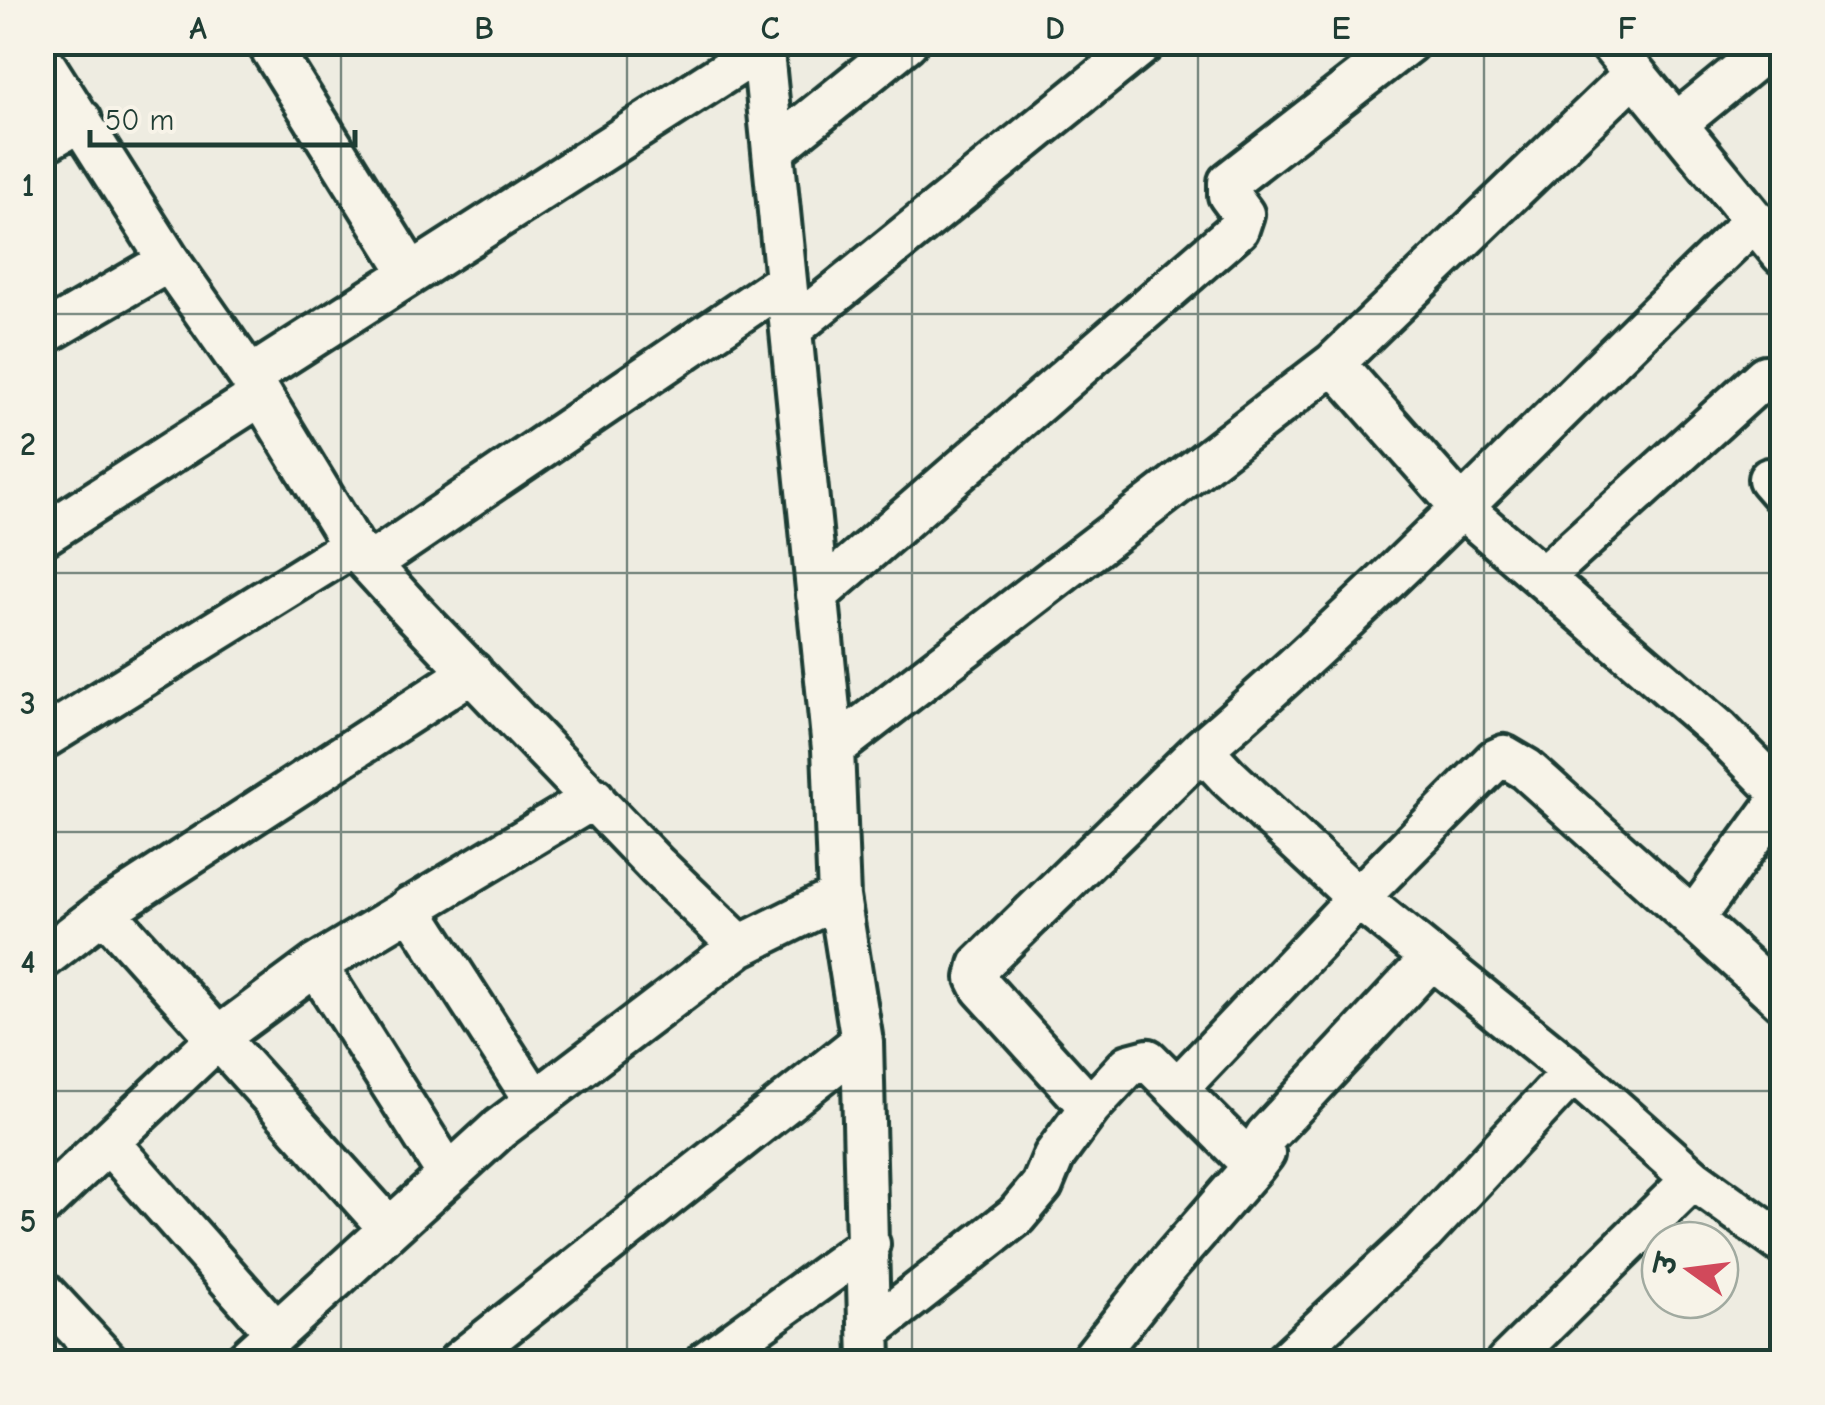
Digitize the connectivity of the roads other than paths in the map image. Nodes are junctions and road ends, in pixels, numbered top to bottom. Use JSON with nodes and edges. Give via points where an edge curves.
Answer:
{"nodes":[{"id":1,"x":267,"y":42,"type":"edge"},
{"id":2,"x":907,"y":42,"type":"edge"},
{"id":3,"x":1145,"y":42,"type":"edge"},
{"id":4,"x":1409,"y":42,"type":"edge"},
{"id":5,"x":1609,"y":42,"type":"edge"},
{"id":6,"x":1776,"y":42,"type":"edge"},
{"id":7,"x":762,"y":45,"type":"edge"},
{"id":8,"x":42,"y":61,"type":"edge"},
{"id":9,"x":1634,"y":74,"type":"junction"},
{"id":10,"x":81,"y":120,"type":"junction"},
{"id":11,"x":1676,"y":124,"type":"junction"},
{"id":12,"x":42,"y":143,"type":"edge"},
{"id":13,"x":773,"y":150,"type":"junction"},
{"id":14,"x":1772,"y":233,"type":"edge"},
{"id":15,"x":169,"y":260,"type":"junction"},
{"id":16,"x":412,"y":273,"type":"junction"},
{"id":17,"x":786,"y":281,"type":"junction"},
{"id":18,"x":790,"y":329,"type":"junction"},
{"id":19,"x":42,"y":336,"type":"edge"},
{"id":20,"x":1334,"y":363,"type":"junction"},
{"id":21,"x":1765,"y":376,"type":"dead end"},
{"id":22,"x":256,"y":386,"type":"junction"},
{"id":23,"x":1463,"y":508,"type":"junction"},
{"id":24,"x":42,"y":536,"type":"edge"},
{"id":25,"x":362,"y":555,"type":"junction"},
{"id":26,"x":1543,"y":577,"type":"junction"},
{"id":27,"x":817,"y":596,"type":"junction"},
{"id":28,"x":472,"y":672,"type":"junction"},
{"id":29,"x":42,"y":740,"type":"edge"},
{"id":30,"x":1202,"y":749,"type":"junction"},
{"id":31,"x":833,"y":750,"type":"junction"},
{"id":32,"x":1782,"y":796,"type":"edge"},
{"id":33,"x":594,"y":798,"type":"junction"},
{"id":34,"x":839,"y":897,"type":"junction"},
{"id":35,"x":1358,"y":898,"type":"junction"},
{"id":36,"x":410,"y":907,"type":"junction"},
{"id":37,"x":104,"y":910,"type":"junction"},
{"id":38,"x":1693,"y":919,"type":"junction"},
{"id":39,"x":740,"y":946,"type":"junction"},
{"id":40,"x":1432,"y":958,"type":"junction"},
{"id":41,"x":42,"y":959,"type":"edge"},
{"id":42,"x":316,"y":965,"type":"junction"},
{"id":43,"x":1782,"y":1000,"type":"edge"},
{"id":44,"x":220,"y":1036,"type":"junction"},
{"id":45,"x":862,"y":1042,"type":"junction"},
{"id":46,"x":1573,"y":1072,"type":"junction"},
{"id":47,"x":1177,"y":1089,"type":"junction"},
{"id":48,"x":535,"y":1101,"type":"junction"},
{"id":49,"x":1090,"y":1107,"type":"junction"},
{"id":50,"x":108,"y":1142,"type":"junction"},
{"id":51,"x":1254,"y":1166,"type":"junction"},
{"id":52,"x":448,"y":1174,"type":"junction"},
{"id":53,"x":1693,"y":1179,"type":"junction"},
{"id":54,"x":42,"y":1205,"type":"edge"},
{"id":55,"x":389,"y":1228,"type":"junction"},
{"id":56,"x":1782,"y":1243,"type":"edge"},
{"id":57,"x":868,"y":1244,"type":"junction"},
{"id":58,"x":42,"y":1291,"type":"edge"},
{"id":59,"x":276,"y":1332,"type":"junction"},
{"id":60,"x":870,"y":1346,"type":"edge"},
{"id":61,"x":108,"y":1362,"type":"edge"},
{"id":62,"x":244,"y":1362,"type":"edge"},
{"id":63,"x":459,"y":1362,"type":"edge"},
{"id":64,"x":706,"y":1362,"type":"edge"},
{"id":65,"x":1090,"y":1362,"type":"edge"},
{"id":66,"x":1285,"y":1362,"type":"edge"},
{"id":67,"x":1507,"y":1362,"type":"edge"}],
"edges":[{"from":1,"to":16,"type":"street"},
{"from":2,"to":13,"type":"street"},
{"from":3,"to":18,"type":"street"},
{"from":4,"to":27,"type":"street","via":[[1229,182],[1229,195],[1244,214],[1238,229]]},
{"from":5,"to":9,"type":"street"},
{"from":6,"to":11,"type":"street"},
{"from":7,"to":13,"type":"street"},
{"from":7,"to":16,"type":"street"},
{"from":8,"to":10,"type":"street"},
{"from":9,"to":11,"type":"street"},
{"from":9,"to":20,"type":"street"},
{"from":10,"to":12,"type":"street"},
{"from":10,"to":15,"type":"street"},
{"from":11,"to":14,"type":"street"},
{"from":13,"to":17,"type":"street"},
{"from":14,"to":23,"type":"street","via":[[1633,336]]},
{"from":15,"to":19,"type":"street"},
{"from":15,"to":22,"type":"street"},
{"from":16,"to":22,"type":"street"},
{"from":17,"to":18,"type":"street"},
{"from":17,"to":25,"type":"street"},
{"from":18,"to":27,"type":"street"},
{"from":20,"to":23,"type":"street"},
{"from":20,"to":31,"type":"street"},
{"from":21,"to":26,"type":"street"},
{"from":22,"to":24,"type":"street"},
{"from":22,"to":25,"type":"street"},
{"from":23,"to":26,"type":"street"},
{"from":23,"to":30,"type":"street"},
{"from":25,"to":28,"type":"street"},
{"from":25,"to":29,"type":"street"},
{"from":26,"to":32,"type":"street","via":[[1720,731]]},
{"from":27,"to":31,"type":"street"},
{"from":28,"to":33,"type":"street"},
{"from":28,"to":37,"type":"street"},
{"from":30,"to":35,"type":"street"},
{"from":30,"to":49,"type":"street","via":[[980,964],[982,988]]},
{"from":31,"to":34,"type":"street"},
{"from":32,"to":38,"type":"street"},
{"from":33,"to":36,"type":"street"},
{"from":33,"to":39,"type":"street"},
{"from":34,"to":39,"type":"street"},
{"from":34,"to":45,"type":"street"},
{"from":35,"to":38,"type":"street","via":[[1504,756]]},
{"from":35,"to":40,"type":"street"},
{"from":35,"to":47,"type":"street"},
{"from":36,"to":42,"type":"street"},
{"from":36,"to":48,"type":"street"},
{"from":37,"to":41,"type":"street"},
{"from":37,"to":44,"type":"street"},
{"from":38,"to":43,"type":"street"},
{"from":39,"to":48,"type":"street"},
{"from":40,"to":46,"type":"street"},
{"from":40,"to":51,"type":"street","via":[[1266,1136],[1263,1158]]},
{"from":42,"to":44,"type":"street"},
{"from":42,"to":52,"type":"street"},
{"from":44,"to":50,"type":"street"},
{"from":44,"to":55,"type":"street"},
{"from":45,"to":57,"type":"street"},
{"from":45,"to":63,"type":"street"},
{"from":46,"to":53,"type":"street"},
{"from":46,"to":66,"type":"street","via":[[1424,1233]]},
{"from":47,"to":49,"type":"street","via":[[1140,1060]]},
{"from":47,"to":51,"type":"street"},
{"from":48,"to":52,"type":"street"},
{"from":49,"to":60,"type":"street","via":[[1016,1216]]},
{"from":50,"to":54,"type":"street"},
{"from":50,"to":59,"type":"street"},
{"from":51,"to":65,"type":"street"},
{"from":52,"to":55,"type":"street"},
{"from":53,"to":56,"type":"street"},
{"from":53,"to":67,"type":"street"},
{"from":55,"to":59,"type":"street"},
{"from":57,"to":60,"type":"street"},
{"from":57,"to":64,"type":"street"},
{"from":58,"to":61,"type":"street"},
{"from":59,"to":62,"type":"street"}]}
